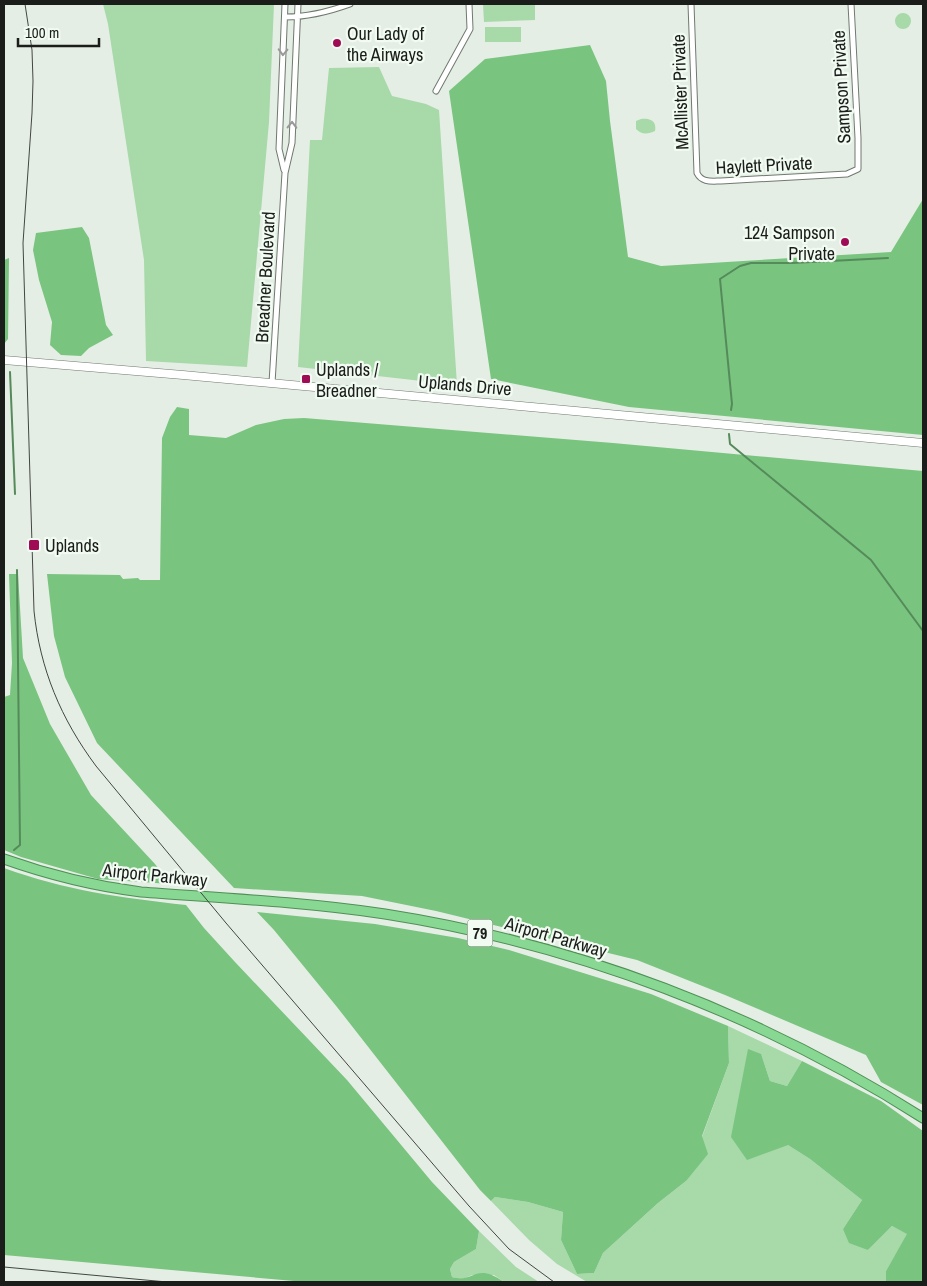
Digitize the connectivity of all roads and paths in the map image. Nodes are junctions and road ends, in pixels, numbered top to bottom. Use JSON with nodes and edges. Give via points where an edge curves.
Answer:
{"nodes":[{"id":1,"x":285,"y":4,"type":"edge"},
{"id":2,"x":298,"y":4,"type":"edge"},
{"id":3,"x":350,"y":4,"type":"edge"},
{"id":4,"x":469,"y":4,"type":"edge"},
{"id":5,"x":691,"y":4,"type":"edge"},
{"id":6,"x":851,"y":4,"type":"edge"},
{"id":7,"x":285,"y":17,"type":"junction"},
{"id":8,"x":297,"y":17,"type":"junction"},
{"id":9,"x":436,"y":91,"type":"dead end"},
{"id":10,"x":858,"y":169,"type":"joint"},
{"id":11,"x":284,"y":173,"type":"junction"},
{"id":12,"x":700,"y":178,"type":"joint"},
{"id":13,"x":4,"y":360,"type":"edge"},
{"id":14,"x":272,"y":383,"type":"junction"},
{"id":15,"x":923,"y":443,"type":"edge"},
{"id":16,"x":4,"y":859,"type":"edge"},
{"id":17,"x":923,"y":1118,"type":"edge"}],
"edges":[{"from":1,"to":7,"type":"street","name":"Breadner Boulevard"},
{"from":2,"to":8,"type":"street","name":"Breadner Boulevard"},
{"from":3,"to":8,"type":"street","via":[[324,13]]},
{"from":4,"to":9,"type":"street","via":[[470,29]]},
{"from":5,"to":12,"type":"street","name":"McAllister Private","via":[[696,167]]},
{"from":6,"to":10,"type":"street","name":"Sampson Private"},
{"from":7,"to":8,"type":"street"},
{"from":7,"to":11,"type":"street","name":"Breadner Boulevard","one_way":true,"via":[[279,149]]},
{"from":11,"to":8,"type":"street","name":"Breadner Boulevard","one_way":true,"via":[[292,143]]},
{"from":10,"to":12,"type":"street","name":"Haylett Private","via":[[841,175],[721,182]]},
{"from":11,"to":14,"type":"street","name":"Breadner Boulevard"},
{"from":13,"to":14,"type":"main road","name":"Uplands Drive"},
{"from":14,"to":15,"type":"main road","name":"Uplands Drive"},
{"from":16,"to":17,"type":"highway","name":"Airport Parkway","number":"79","via":[[57,876],[113,888],[361,911],[460,929],[563,954],[639,979],[733,1016],[840,1068]]}]}
